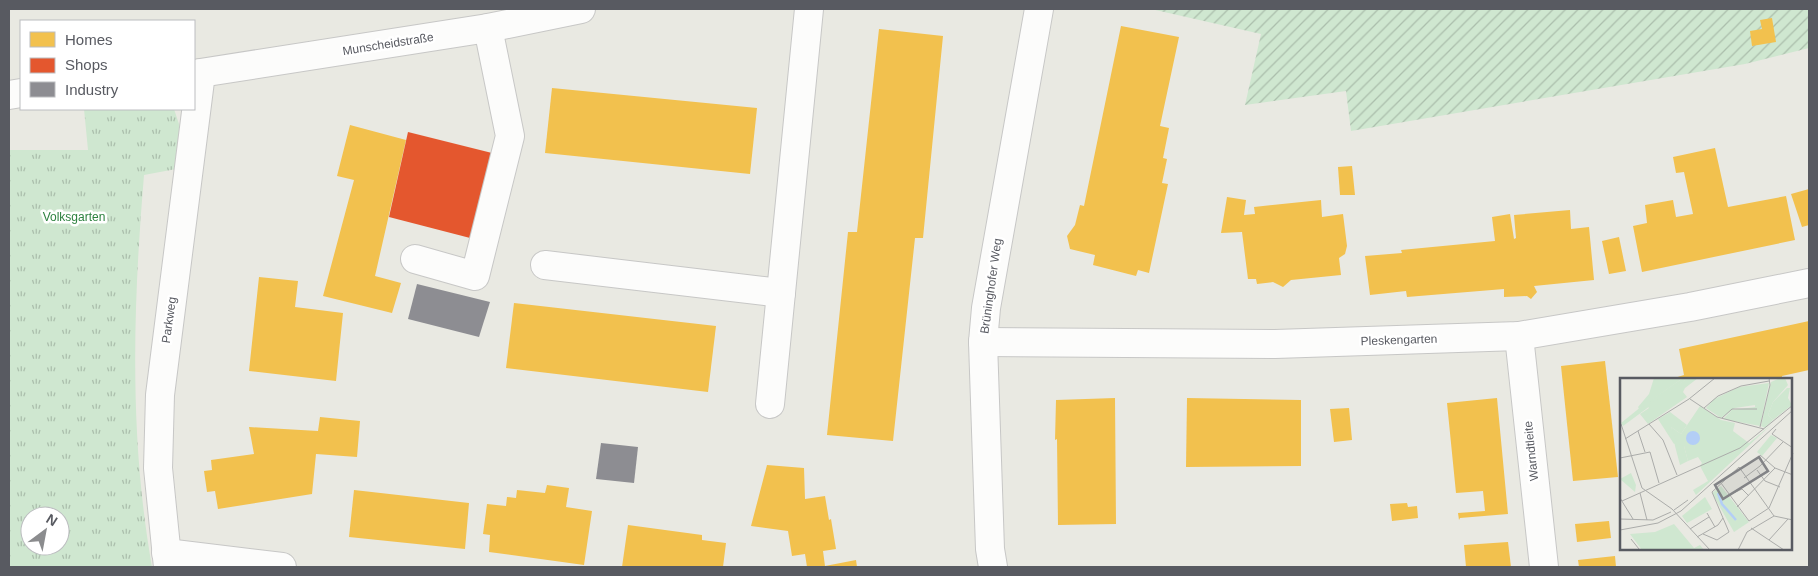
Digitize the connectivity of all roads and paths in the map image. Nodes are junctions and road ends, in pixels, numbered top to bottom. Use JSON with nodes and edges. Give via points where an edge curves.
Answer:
{"nodes":[{"id":1,"x":581,"y":9,"type":"edge"},
{"id":2,"x":809,"y":9,"type":"edge"},
{"id":3,"x":1039,"y":9,"type":"edge"},
{"id":4,"x":488,"y":28,"type":"junction"},
{"id":5,"x":198,"y":74,"type":"edge"},
{"id":6,"x":195,"y":99,"type":"edge"},
{"id":7,"x":194,"y":110,"type":"edge"},
{"id":8,"x":416,"y":259,"type":"dead end"},
{"id":9,"x":545,"y":265,"type":"dead end"},
{"id":10,"x":1809,"y":283,"type":"edge"},
{"id":11,"x":781,"y":293,"type":"junction"},
{"id":12,"x":1519,"y":336,"type":"junction"},
{"id":13,"x":983,"y":342,"type":"junction"},
{"id":14,"x":770,"y":404,"type":"dead end"},
{"id":15,"x":167,"y":560,"type":"edge"},
{"id":16,"x":282,"y":567,"type":"edge"},
{"id":17,"x":993,"y":567,"type":"edge"},
{"id":18,"x":1544,"y":567,"type":"edge"}],
"edges":[{"from":1,"to":4,"type":"street","name":"Munscheidstraße"},
{"from":2,"to":11,"type":"street"},
{"from":3,"to":13,"type":"street","name":"Brüninghofer Weg","via":[[986,308]]},
{"from":4,"to":5,"type":"street","name":"Munscheidstraße"},
{"from":4,"to":8,"type":"street","via":[[510,136],[475,276]]},
{"from":5,"to":6,"type":"street","name":"Parkweg"},
{"from":7,"to":15,"type":"street","name":"Parkweg","via":[[160,395],[158,468]]},
{"from":9,"to":11,"type":"street"},
{"from":10,"to":12,"type":"street","name":"Pleskengarten","via":[[1690,308]]},
{"from":11,"to":14,"type":"street"},
{"from":12,"to":13,"type":"street","name":"Pleskengarten","via":[[1274,344]]},
{"from":12,"to":18,"type":"street","name":"Warndtleite"},
{"from":13,"to":17,"type":"street","name":"Brüninghofer Weg"},
{"from":15,"to":16,"type":"street"}]}
